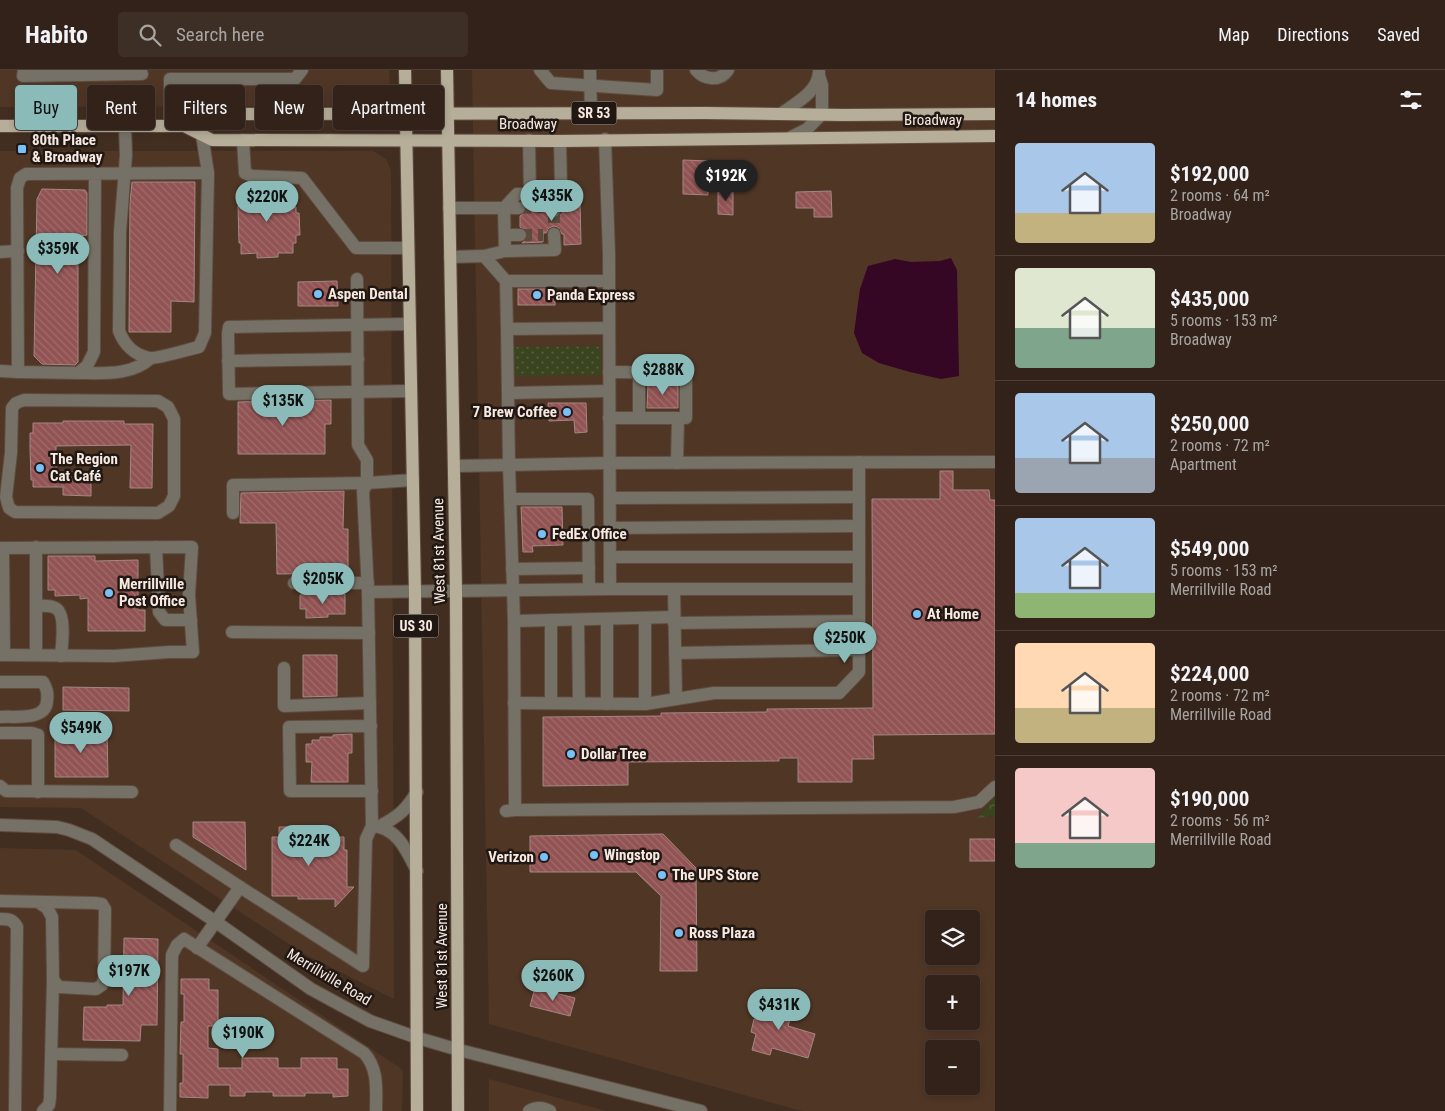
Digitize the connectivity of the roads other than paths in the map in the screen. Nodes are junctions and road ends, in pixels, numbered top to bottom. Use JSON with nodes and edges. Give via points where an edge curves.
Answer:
{"nodes":[{"id":1,"x":24,"y":70,"type":"edge"},
{"id":2,"x":405,"y":70,"type":"edge"},
{"id":3,"x":446,"y":70,"type":"edge"},
{"id":4,"x":540,"y":70,"type":"edge"},
{"id":5,"x":590,"y":70,"type":"edge"},
{"id":6,"x":657,"y":70,"type":"edge"},
{"id":7,"x":696,"y":70,"type":"edge"},
{"id":8,"x":728,"y":70,"type":"edge"},
{"id":9,"x":297,"y":73,"type":"edge"},
{"id":10,"x":819,"y":73,"type":"edge"},
{"id":11,"x":142,"y":74,"type":"dead end"},
{"id":12,"x":172,"y":74,"type":"edge"},
{"id":13,"x":405,"y":85,"type":"edge"},
{"id":14,"x":590,"y":85,"type":"junction"},
{"id":15,"x":591,"y":113,"type":"junction"},
{"id":16,"x":782,"y":113,"type":"junction"},
{"id":17,"x":245,"y":114,"type":"edge"},
{"id":18,"x":333,"y":114,"type":"edge"},
{"id":19,"x":444,"y":114,"type":"edge"},
{"id":20,"x":448,"y":114,"type":"junction"},
{"id":21,"x":822,"y":114,"type":"junction"},
{"id":22,"x":995,"y":114,"type":"edge"},
{"id":23,"x":0,"y":126,"type":"edge"},
{"id":24,"x":87,"y":127,"type":"edge"},
{"id":25,"x":125,"y":130,"type":"edge"},
{"id":26,"x":192,"y":130,"type":"edge"},
{"id":27,"x":406,"y":130,"type":"edge"},
{"id":28,"x":202,"y":135,"type":"junction"},
{"id":29,"x":995,"y":136,"type":"edge"},
{"id":30,"x":791,"y":138,"type":"junction"},
{"id":31,"x":605,"y":139,"type":"junction"},
{"id":32,"x":243,"y":140,"type":"junction"},
{"id":33,"x":448,"y":140,"type":"junction"},
{"id":34,"x":529,"y":140,"type":"junction"},
{"id":35,"x":560,"y":140,"type":"junction"},
{"id":36,"x":406,"y":141,"type":"junction"},
{"id":37,"x":124,"y":173,"type":"junction"},
{"id":38,"x":95,"y":174,"type":"junction"},
{"id":39,"x":208,"y":174,"type":"junction"},
{"id":40,"x":530,"y":194,"type":"junction"},
{"id":41,"x":554,"y":194,"type":"junction"},
{"id":42,"x":449,"y":208,"type":"junction"},
{"id":43,"x":504,"y":208,"type":"junction"},
{"id":44,"x":520,"y":208,"type":"tunnel mouth"},
{"id":45,"x":550,"y":209,"type":"tunnel mouth"},
{"id":46,"x":505,"y":235,"type":"junction"},
{"id":47,"x":520,"y":235,"type":"tunnel mouth"},
{"id":48,"x":551,"y":235,"type":"tunnel mouth"},
{"id":49,"x":408,"y":248,"type":"junction"},
{"id":50,"x":505,"y":251,"type":"junction"},
{"id":51,"x":0,"y":252,"type":"edge"},
{"id":52,"x":18,"y":252,"type":"junction"},
{"id":53,"x":484,"y":256,"type":"junction"},
{"id":54,"x":450,"y":257,"type":"junction"},
{"id":55,"x":357,"y":279,"type":"dead end"},
{"id":56,"x":609,"y":281,"type":"junction"},
{"id":57,"x":506,"y":282,"type":"junction"},
{"id":58,"x":410,"y":324,"type":"junction"},
{"id":59,"x":358,"y":325,"type":"junction"},
{"id":60,"x":609,"y":328,"type":"junction"},
{"id":61,"x":507,"y":329,"type":"junction"},
{"id":62,"x":151,"y":358,"type":"junction"},
{"id":63,"x":358,"y":359,"type":"junction"},
{"id":64,"x":228,"y":361,"type":"junction"},
{"id":65,"x":0,"y":371,"type":"edge"},
{"id":66,"x":18,"y":372,"type":"junction"},
{"id":67,"x":609,"y":372,"type":"junction"},
{"id":68,"x":78,"y":373,"type":"junction"},
{"id":69,"x":639,"y":373,"type":"junction"},
{"id":70,"x":359,"y":391,"type":"junction"},
{"id":71,"x":411,"y":391,"type":"junction"},
{"id":72,"x":609,"y":391,"type":"junction"},
{"id":73,"x":508,"y":393,"type":"junction"},
{"id":74,"x":609,"y":418,"type":"junction"},
{"id":75,"x":639,"y":418,"type":"junction"},
{"id":76,"x":678,"y":418,"type":"junction"},
{"id":77,"x":859,"y":462,"type":"junction"},
{"id":78,"x":995,"y":462,"type":"edge"},
{"id":79,"x":609,"y":463,"type":"junction"},
{"id":80,"x":677,"y":463,"type":"junction"},
{"id":81,"x":509,"y":464,"type":"junction"},
{"id":82,"x":454,"y":466,"type":"junction"},
{"id":83,"x":4,"y":471,"type":"edge"},
{"id":84,"x":413,"y":480,"type":"junction"},
{"id":85,"x":367,"y":483,"type":"junction"},
{"id":86,"x":859,"y":497,"type":"junction"},
{"id":87,"x":610,"y":498,"type":"junction"},
{"id":88,"x":510,"y":499,"type":"junction"},
{"id":89,"x":233,"y":513,"type":"dead end"},
{"id":90,"x":859,"y":526,"type":"junction"},
{"id":91,"x":610,"y":528,"type":"junction"},
{"id":92,"x":156,"y":547,"type":"junction"},
{"id":93,"x":2,"y":548,"type":"edge"},
{"id":94,"x":36,"y":548,"type":"junction"},
{"id":95,"x":610,"y":557,"type":"junction"},
{"id":96,"x":859,"y":557,"type":"junction"},
{"id":97,"x":589,"y":568,"type":"junction"},
{"id":98,"x":512,"y":569,"type":"junction"},
{"id":99,"x":1,"y":576,"type":"edge"},
{"id":100,"x":294,"y":583,"type":"dead end"},
{"id":101,"x":368,"y":588,"type":"junction"},
{"id":102,"x":589,"y":589,"type":"junction"},
{"id":103,"x":610,"y":589,"type":"junction"},
{"id":104,"x":674,"y":589,"type":"junction"},
{"id":105,"x":859,"y":589,"type":"junction"},
{"id":106,"x":456,"y":590,"type":"junction"},
{"id":107,"x":513,"y":590,"type":"junction"},
{"id":108,"x":415,"y":592,"type":"junction"},
{"id":109,"x":36,"y":606,"type":"junction"},
{"id":110,"x":645,"y":618,"type":"junction"},
{"id":111,"x":607,"y":619,"type":"junction"},
{"id":112,"x":191,"y":620,"type":"junction"},
{"id":113,"x":551,"y":620,"type":"junction"},
{"id":114,"x":578,"y":620,"type":"junction"},
{"id":115,"x":674,"y":620,"type":"junction"},
{"id":116,"x":514,"y":621,"type":"junction"},
{"id":117,"x":859,"y":621,"type":"junction"},
{"id":118,"x":232,"y":632,"type":"dead end"},
{"id":119,"x":368,"y":633,"type":"junction"},
{"id":120,"x":2,"y":639,"type":"edge"},
{"id":121,"x":859,"y":650,"type":"junction"},
{"id":122,"x":675,"y":653,"type":"junction"},
{"id":123,"x":2,"y":655,"type":"edge"},
{"id":124,"x":36,"y":655,"type":"junction"},
{"id":125,"x":61,"y":656,"type":"junction"},
{"id":126,"x":284,"y":668,"type":"dead end"},
{"id":127,"x":0,"y":682,"type":"edge"},
{"id":128,"x":676,"y":699,"type":"junction"},
{"id":129,"x":370,"y":703,"type":"junction"},
{"id":130,"x":514,"y":703,"type":"junction"},
{"id":131,"x":552,"y":704,"type":"junction"},
{"id":132,"x":579,"y":704,"type":"junction"},
{"id":133,"x":607,"y":704,"type":"junction"},
{"id":134,"x":645,"y":704,"type":"junction"},
{"id":135,"x":0,"y":717,"type":"edge"},
{"id":136,"x":371,"y":726,"type":"junction"},
{"id":137,"x":0,"y":733,"type":"edge"},
{"id":138,"x":0,"y":786,"type":"edge"},
{"id":139,"x":995,"y":787,"type":"edge"},
{"id":140,"x":372,"y":791,"type":"junction"},
{"id":141,"x":38,"y":792,"type":"junction"},
{"id":142,"x":132,"y":792,"type":"dead end"},
{"id":143,"x":417,"y":792,"type":"junction"},
{"id":144,"x":0,"y":825,"type":"edge"},
{"id":145,"x":376,"y":826,"type":"junction"},
{"id":146,"x":176,"y":845,"type":"dead end"},
{"id":147,"x":417,"y":872,"type":"junction"},
{"id":148,"x":240,"y":887,"type":"junction"},
{"id":149,"x":0,"y":901,"type":"edge"},
{"id":150,"x":38,"y":902,"type":"junction"},
{"id":151,"x":0,"y":919,"type":"edge"},
{"id":152,"x":216,"y":922,"type":"junction"},
{"id":153,"x":197,"y":948,"type":"junction"},
{"id":154,"x":53,"y":980,"type":"junction"},
{"id":155,"x":418,"y":1038,"type":"junction"},
{"id":156,"x":459,"y":1050,"type":"junction"},
{"id":157,"x":52,"y":1054,"type":"junction"},
{"id":158,"x":122,"y":1055,"type":"dead end"},
{"id":159,"x":15,"y":1111,"type":"edge"},
{"id":160,"x":43,"y":1111,"type":"edge"},
{"id":161,"x":170,"y":1111,"type":"edge"},
{"id":162,"x":376,"y":1111,"type":"edge"},
{"id":163,"x":418,"y":1111,"type":"edge"},
{"id":164,"x":458,"y":1111,"type":"edge"},
{"id":165,"x":529,"y":1111,"type":"edge"},
{"id":166,"x":550,"y":1111,"type":"edge"},
{"id":167,"x":702,"y":1111,"type":"edge"}],
"edges":[{"from":1,"to":11,"type":"street","via":[[23,76]]},
{"from":2,"to":13,"type":"main road","number":"US 30"},
{"from":3,"to":20,"type":"main road","number":"US 30"},
{"from":4,"to":14,"type":"street","via":[[551,83]]},
{"from":5,"to":14,"type":"street"},
{"from":6,"to":14,"type":"street","via":[[657,90]]},
{"from":7,"to":8,"type":"street","via":[[706,78],[725,75]]},
{"from":9,"to":12,"type":"street"},
{"from":10,"to":16,"type":"street","via":[[809,92]]},
{"from":10,"to":21,"type":"street"},
{"from":14,"to":15,"type":"street"},
{"from":15,"to":16,"type":"main road","name":"Broadway","number":"SR 53"},
{"from":15,"to":20,"type":"main road","name":"Broadway","number":"SR 53"},
{"from":16,"to":21,"type":"main road","name":"Broadway","number":"SR 53"},
{"from":17,"to":18,"type":"main road","name":"Broadway","number":"SR 53"},
{"from":19,"to":20,"type":"main road","name":"Broadway","number":"SR 53"},
{"from":20,"to":33,"type":"main road","number":"US 30"},
{"from":21,"to":22,"type":"main road","name":"Broadway","number":"SR 53"},
{"from":21,"to":30,"type":"street","via":[[807,129]]},
{"from":23,"to":24,"type":"main road","name":"Broadway","number":"SR 53"},
{"from":25,"to":37,"type":"street"},
{"from":26,"to":28,"type":"main road","name":"Broadway","number":"SR 53"},
{"from":27,"to":36,"type":"main road","number":"US 30"},
{"from":28,"to":32,"type":"main road","name":"Broadway","number":"SR 53","via":[[212,140]]},
{"from":28,"to":39,"type":"street"},
{"from":29,"to":30,"type":"main road","name":"Broadway","number":"SR 53"},
{"from":30,"to":31,"type":"main road","name":"Broadway","number":"SR 53"},
{"from":31,"to":35,"type":"main road","name":"Broadway","number":"SR 53"},
{"from":31,"to":56,"type":"street"},
{"from":32,"to":36,"type":"main road","name":"Broadway","number":"SR 53"},
{"from":32,"to":49,"type":"street","via":[[245,173],[302,178],[356,248]]},
{"from":33,"to":34,"type":"main road","name":"Broadway","number":"SR 53"},
{"from":33,"to":36,"type":"main road","name":"Broadway","number":"SR 53"},
{"from":33,"to":42,"type":"main road","name":"West 81st Avenue","number":"US 30"},
{"from":34,"to":35,"type":"main road","name":"Broadway","number":"SR 53"},
{"from":34,"to":40,"type":"street"},
{"from":35,"to":41,"type":"street","via":[[560,188]]},
{"from":36,"to":49,"type":"main road","name":"West 81st Avenue","number":"US 30"},
{"from":37,"to":38,"type":"street"},
{"from":37,"to":39,"type":"street"},
{"from":37,"to":62,"type":"street","via":[[119,331],[124,344]]},
{"from":38,"to":52,"type":"street","via":[[26,174],[20,178],[17,188]]},
{"from":38,"to":68,"type":"street","via":[[94,352],[87,366]]},
{"from":39,"to":62,"type":"street","via":[[205,332],[199,347]]},
{"from":40,"to":41,"type":"street"},
{"from":40,"to":43,"type":"street","via":[[517,194]]},
{"from":41,"to":45,"type":"street"},
{"from":42,"to":43,"type":"street"},
{"from":42,"to":54,"type":"main road","name":"West 81st Avenue","number":"US 30"},
{"from":43,"to":44,"type":"street"},
{"from":43,"to":46,"type":"street"},
{"from":46,"to":47,"type":"street"},
{"from":46,"to":50,"type":"street"},
{"from":48,"to":50,"type":"street","via":[[555,250]]},
{"from":49,"to":58,"type":"main road","name":"West 81st Avenue","number":"US 30"},
{"from":50,"to":53,"type":"street"},
{"from":51,"to":52,"type":"street"},
{"from":52,"to":66,"type":"street"},
{"from":53,"to":54,"type":"street"},
{"from":53,"to":57,"type":"street"},
{"from":54,"to":82,"type":"main road","name":"West 81st Avenue","number":"US 30"},
{"from":55,"to":59,"type":"street"},
{"from":56,"to":57,"type":"street"},
{"from":56,"to":60,"type":"street"},
{"from":57,"to":61,"type":"street"},
{"from":58,"to":59,"type":"street"},
{"from":58,"to":71,"type":"main road","name":"West 81st Avenue","number":"US 30"},
{"from":59,"to":63,"type":"street"},
{"from":59,"to":64,"type":"street","via":[[229,327]]},
{"from":60,"to":61,"type":"street"},
{"from":60,"to":67,"type":"street"},
{"from":61,"to":73,"type":"street"},
{"from":62,"to":68,"type":"street","via":[[144,365],[120,372]]},
{"from":63,"to":64,"type":"street"},
{"from":63,"to":70,"type":"street"},
{"from":64,"to":70,"type":"street","via":[[229,394]]},
{"from":65,"to":66,"type":"street"},
{"from":66,"to":68,"type":"street"},
{"from":67,"to":69,"type":"street"},
{"from":67,"to":72,"type":"street"},
{"from":69,"to":75,"type":"street"},
{"from":69,"to":76,"type":"street","via":[[686,373],[686,418]]},
{"from":70,"to":71,"type":"street"},
{"from":70,"to":85,"type":"street","via":[[358,445],[367,460]]},
{"from":71,"to":84,"type":"main road","name":"West 81st Avenue","number":"US 30"},
{"from":72,"to":73,"type":"street"},
{"from":72,"to":74,"type":"street"},
{"from":73,"to":81,"type":"street"},
{"from":74,"to":75,"type":"street"},
{"from":74,"to":79,"type":"street"},
{"from":75,"to":76,"type":"street"},
{"from":76,"to":80,"type":"street"},
{"from":77,"to":78,"type":"street"},
{"from":77,"to":80,"type":"street"},
{"from":77,"to":86,"type":"street"},
{"from":79,"to":80,"type":"street"},
{"from":79,"to":81,"type":"street"},
{"from":79,"to":87,"type":"street"},
{"from":81,"to":82,"type":"street"},
{"from":81,"to":88,"type":"street"},
{"from":82,"to":106,"type":"main road","name":"West 81st Avenue","number":"US 30"},
{"from":83,"to":83,"type":"street","via":[[11,453],[12,408],[24,400],[158,401],[168,407],[174,419],[174,496],[169,506],[158,513],[15,512],[9,508],[6,497]]},
{"from":84,"to":85,"type":"street"},
{"from":84,"to":108,"type":"main road","name":"West 81st Avenue","number":"US 30"},
{"from":85,"to":89,"type":"street","via":[[233,485]]},
{"from":85,"to":101,"type":"street","via":[[363,491]]},
{"from":86,"to":87,"type":"street"},
{"from":86,"to":90,"type":"street"},
{"from":87,"to":91,"type":"street"},
{"from":88,"to":97,"type":"street","via":[[588,499]]},
{"from":88,"to":98,"type":"street"},
{"from":90,"to":91,"type":"street"},
{"from":90,"to":96,"type":"street"},
{"from":91,"to":95,"type":"street"},
{"from":92,"to":94,"type":"street"},
{"from":92,"to":112,"type":"street","via":[[159,612],[164,620]]},
{"from":92,"to":112,"type":"street","via":[[192,547]]},
{"from":93,"to":94,"type":"street"},
{"from":93,"to":99,"type":"street"},
{"from":94,"to":109,"type":"street"},
{"from":95,"to":96,"type":"street"},
{"from":95,"to":103,"type":"street"},
{"from":96,"to":105,"type":"street"},
{"from":97,"to":98,"type":"street"},
{"from":97,"to":102,"type":"street"},
{"from":98,"to":107,"type":"street"},
{"from":99,"to":120,"type":"street"},
{"from":100,"to":101,"type":"street"},
{"from":101,"to":108,"type":"street"},
{"from":101,"to":119,"type":"street"},
{"from":102,"to":103,"type":"street"},
{"from":102,"to":107,"type":"street"},
{"from":103,"to":104,"type":"street"},
{"from":104,"to":105,"type":"street"},
{"from":104,"to":115,"type":"street"},
{"from":105,"to":117,"type":"street"},
{"from":106,"to":107,"type":"street"},
{"from":106,"to":108,"type":"street"},
{"from":106,"to":156,"type":"main road","name":"West 81st Avenue","number":"US 30"},
{"from":107,"to":116,"type":"street"},
{"from":108,"to":143,"type":"main road","name":"West 81st Avenue","number":"US 30"},
{"from":109,"to":124,"type":"street"},
{"from":109,"to":125,"type":"street","via":[[54,607],[60,611]]},
{"from":110,"to":111,"type":"street"},
{"from":110,"to":115,"type":"street"},
{"from":110,"to":134,"type":"street"},
{"from":111,"to":114,"type":"street"},
{"from":111,"to":133,"type":"street"},
{"from":112,"to":125,"type":"street","via":[[193,652]]},
{"from":113,"to":114,"type":"street"},
{"from":113,"to":116,"type":"street"},
{"from":113,"to":131,"type":"street"},
{"from":114,"to":132,"type":"street"},
{"from":115,"to":117,"type":"street"},
{"from":115,"to":122,"type":"street"},
{"from":116,"to":130,"type":"street"},
{"from":117,"to":121,"type":"street"},
{"from":118,"to":119,"type":"street"},
{"from":119,"to":129,"type":"street"},
{"from":120,"to":123,"type":"street"},
{"from":121,"to":122,"type":"street"},
{"from":121,"to":128,"type":"street","via":[[859,672],[839,693],[714,693]]},
{"from":122,"to":128,"type":"street"},
{"from":123,"to":124,"type":"street"},
{"from":124,"to":125,"type":"street"},
{"from":126,"to":129,"type":"street","via":[[284,706]]},
{"from":127,"to":135,"type":"street","via":[[43,682],[47,689],[47,703],[45,711],[39,715]]},
{"from":128,"to":134,"type":"street"},
{"from":129,"to":136,"type":"street"},
{"from":130,"to":131,"type":"street"},
{"from":130,"to":139,"type":"street","via":[[510,811],[954,807],[979,802]]},
{"from":131,"to":132,"type":"street"},
{"from":132,"to":133,"type":"street"},
{"from":133,"to":134,"type":"street"},
{"from":136,"to":140,"type":"street"},
{"from":136,"to":140,"type":"street","via":[[289,727],[289,772],[290,791]]},
{"from":137,"to":141,"type":"street","via":[[38,735]]},
{"from":138,"to":141,"type":"street","via":[[6,791]]},
{"from":140,"to":145,"type":"street"},
{"from":141,"to":142,"type":"street"},
{"from":143,"to":145,"type":"street","via":[[407,809],[396,818]]},
{"from":143,"to":147,"type":"main road","name":"West 81st Avenue","number":"US 30"},
{"from":144,"to":152,"type":"street","name":"Merrillville Road","via":[[57,827],[82,834]]},
{"from":145,"to":147,"type":"street","via":[[402,841]]},
{"from":145,"to":148,"type":"street","via":[[366,839],[363,966]]},
{"from":146,"to":148,"type":"street"},
{"from":147,"to":155,"type":"main road","name":"West 81st Avenue","number":"US 30"},
{"from":148,"to":152,"type":"street"},
{"from":149,"to":150,"type":"street"},
{"from":150,"to":154,"type":"street","via":[[52,917]]},
{"from":150,"to":154,"type":"street","via":[[95,903],[102,904],[104,909],[102,985],[96,989],[59,987]]},
{"from":151,"to":159,"type":"street","via":[[8,919],[17,927]]},
{"from":152,"to":153,"type":"street"},
{"from":152,"to":155,"type":"street","name":"Merrillville Road","via":[[331,1000],[370,1020]]},
{"from":153,"to":161,"type":"street","via":[[184,940],[172,955]]},
{"from":153,"to":162,"type":"street","via":[[364,1053],[374,1069]]},
{"from":154,"to":157,"type":"street"},
{"from":155,"to":156,"type":"street","name":"Merrillville Road"},
{"from":155,"to":163,"type":"main road","name":"West 81st Avenue","number":"US 30"},
{"from":156,"to":164,"type":"main road","name":"West 81st Avenue","number":"US 30"},
{"from":156,"to":167,"type":"street","name":"Merrillville Road"},
{"from":157,"to":158,"type":"street"},
{"from":157,"to":160,"type":"street","via":[[49,1105]]},
{"from":165,"to":166,"type":"street","via":[[535,1108]]}]}
